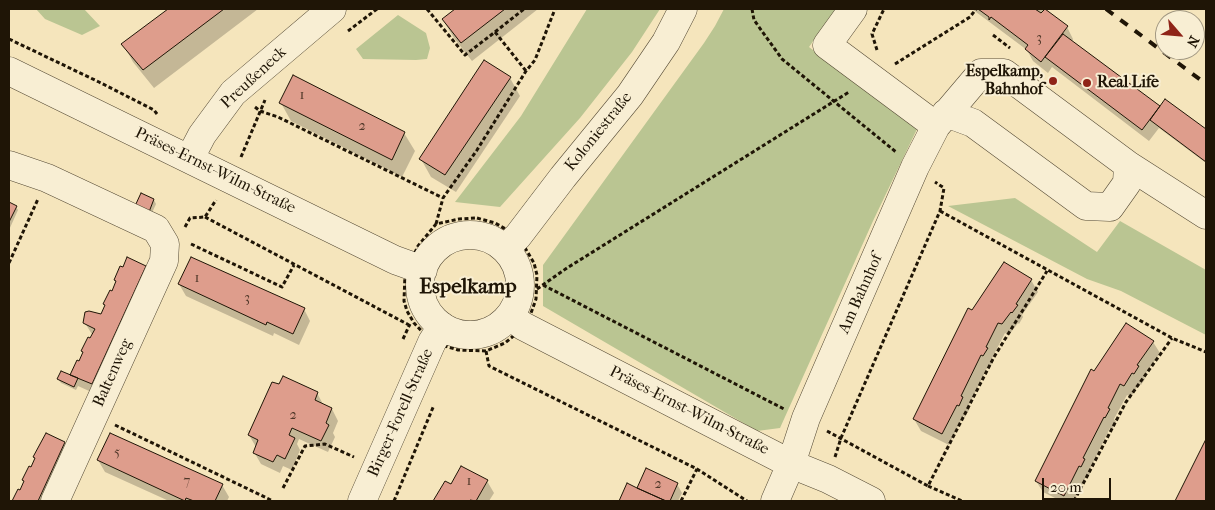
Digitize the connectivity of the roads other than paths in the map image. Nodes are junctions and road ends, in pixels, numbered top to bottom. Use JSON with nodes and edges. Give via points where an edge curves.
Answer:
{"nodes":[{"id":1,"x":332,"y":9,"type":"edge"},
{"id":2,"x":683,"y":9,"type":"edge"},
{"id":3,"x":853,"y":9,"type":"edge"},
{"id":4,"x":9,"y":71,"type":"edge"},
{"id":5,"x":941,"y":120,"type":"junction"},
{"id":6,"x":190,"y":158,"type":"junction"},
{"id":7,"x":9,"y":165,"type":"edge"},
{"id":8,"x":1128,"y":165,"type":"junction"},
{"id":9,"x":1206,"y":215,"type":"edge"},
{"id":10,"x":512,"y":242,"type":"junction"},
{"id":11,"x":416,"y":267,"type":"junction"},
{"id":12,"x":516,"y":321,"type":"junction"},
{"id":13,"x":437,"y":334,"type":"junction"},
{"id":14,"x":791,"y":464,"type":"junction"},
{"id":15,"x":56,"y":501,"type":"edge"},
{"id":16,"x":362,"y":501,"type":"edge"},
{"id":17,"x":775,"y":501,"type":"edge"},
{"id":18,"x":871,"y":501,"type":"edge"}],
"edges":[{"from":1,"to":6,"type":"street","name":"Preußeneck","via":[[233,93],[202,135]]},
{"from":2,"to":10,"type":"street","name":"Koloniestraße","via":[[666,42],[630,95]]},
{"from":3,"to":5,"type":"street","via":[[827,45],[879,74]]},
{"from":4,"to":6,"type":"street","name":"Präses-Ernst-Wilm-Straße"},
{"from":5,"to":8,"type":"street","name":"Am Bahnhof","via":[[981,73],[1004,73]]},
{"from":5,"to":8,"type":"street","via":[[974,123],[1086,206],[1110,207],[1126,182]]},
{"from":5,"to":14,"type":"street","name":"Am Bahnhof","via":[[915,167],[806,418]]},
{"from":6,"to":11,"type":"street","name":"Präses-Ernst-Wilm-Straße","via":[[395,260]]},
{"from":7,"to":15,"type":"street","name":"Baltenweg","via":[[47,178],[156,229],[172,241]]},
{"from":8,"to":9,"type":"street"},
{"from":10,"to":11,"type":"street","via":[[475,235],[458,236],[443,243]]},
{"from":10,"to":12,"type":"street","via":[[520,281]]},
{"from":11,"to":13,"type":"street","via":[[423,301]]},
{"from":12,"to":13,"type":"street","via":[[478,334]]},
{"from":12,"to":14,"type":"street","name":"Präses-Ernst-Wilm-Straße"},
{"from":13,"to":16,"type":"street","name":"Birger-Forell-Straße"},
{"from":14,"to":17,"type":"street","name":"Am Bahnhof"},
{"from":14,"to":18,"type":"street","name":"Präses-Ernst-Wilm-Straße"}]}
